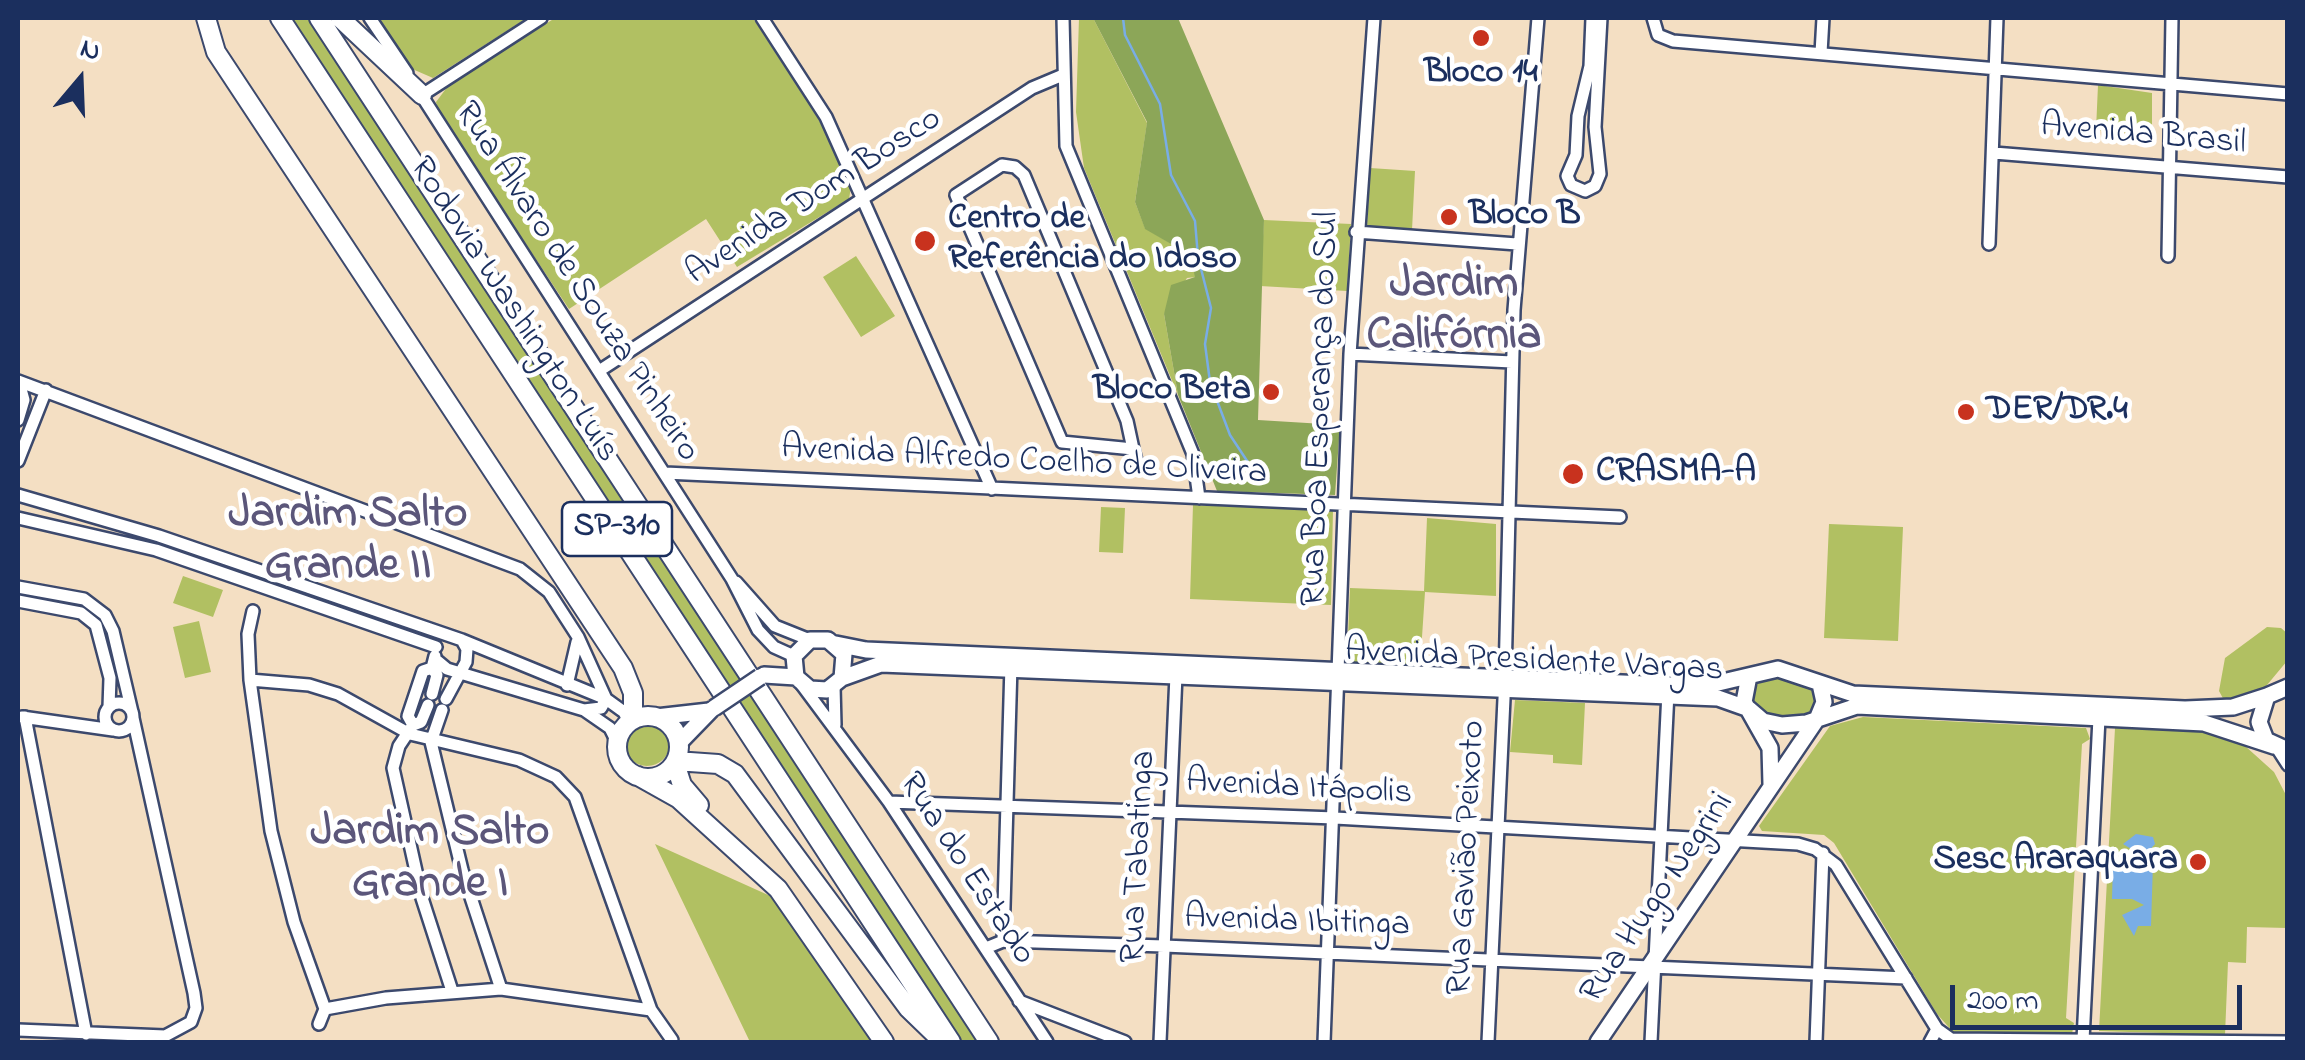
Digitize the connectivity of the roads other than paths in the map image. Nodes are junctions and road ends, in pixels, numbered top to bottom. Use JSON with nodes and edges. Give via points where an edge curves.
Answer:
{"nodes":[{"id":1,"x":206,"y":18,"type":"edge"},
{"id":2,"x":280,"y":18,"type":"edge"},
{"id":3,"x":319,"y":18,"type":"edge"},
{"id":4,"x":340,"y":18,"type":"edge"},
{"id":5,"x":370,"y":18,"type":"edge"},
{"id":6,"x":540,"y":18,"type":"edge"},
{"id":7,"x":762,"y":18,"type":"edge"},
{"id":8,"x":1064,"y":18,"type":"edge"},
{"id":9,"x":1374,"y":18,"type":"edge"},
{"id":10,"x":1538,"y":18,"type":"edge"},
{"id":11,"x":1592,"y":18,"type":"edge"},
{"id":12,"x":1601,"y":18,"type":"edge"},
{"id":13,"x":1653,"y":18,"type":"edge"},
{"id":14,"x":1823,"y":18,"type":"edge"},
{"id":15,"x":1997,"y":18,"type":"edge"},
{"id":16,"x":2172,"y":18,"type":"edge"},
{"id":17,"x":1821,"y":54,"type":"junction"},
{"id":18,"x":1594,"y":66,"type":"junction"},
{"id":19,"x":1995,"y":72,"type":"junction"},
{"id":20,"x":1064,"y":76,"type":"junction"},
{"id":21,"x":2170,"y":85,"type":"junction"},
{"id":22,"x":2288,"y":94,"type":"edge"},
{"id":23,"x":422,"y":95,"type":"junction"},
{"id":24,"x":1994,"y":153,"type":"junction"},
{"id":25,"x":2168,"y":167,"type":"junction"},
{"id":26,"x":2288,"y":177,"type":"edge"},
{"id":27,"x":864,"y":199,"type":"junction"},
{"id":28,"x":1356,"y":232,"type":"junction"},
{"id":29,"x":1518,"y":244,"type":"junction"},
{"id":30,"x":1989,"y":244,"type":"dead end"},
{"id":31,"x":2168,"y":256,"type":"dead end"},
{"id":32,"x":1350,"y":354,"type":"junction"},
{"id":33,"x":1512,"y":362,"type":"junction"},
{"id":34,"x":599,"y":371,"type":"junction"},
{"id":35,"x":18,"y":382,"type":"edge"},
{"id":36,"x":46,"y":390,"type":"junction"},
{"id":37,"x":18,"y":420,"type":"edge"},
{"id":38,"x":1133,"y":448,"type":"junction"},
{"id":39,"x":18,"y":462,"type":"edge"},
{"id":40,"x":665,"y":472,"type":"junction"},
{"id":41,"x":992,"y":489,"type":"junction"},
{"id":42,"x":18,"y":495,"type":"edge"},
{"id":43,"x":1139,"y":496,"type":"junction"},
{"id":44,"x":1200,"y":498,"type":"junction"},
{"id":45,"x":1348,"y":507,"type":"junction"},
{"id":46,"x":1507,"y":512,"type":"junction"},
{"id":47,"x":1620,"y":517,"type":"dead end"},
{"id":48,"x":18,"y":518,"type":"edge"},
{"id":49,"x":732,"y":579,"type":"junction"},
{"id":50,"x":300,"y":584,"type":"junction"},
{"id":51,"x":18,"y":586,"type":"edge"},
{"id":52,"x":295,"y":599,"type":"junction"},
{"id":53,"x":18,"y":601,"type":"edge"},
{"id":54,"x":253,"y":611,"type":"dead end"},
{"id":55,"x":443,"y":634,"type":"junction"},
{"id":56,"x":578,"y":637,"type":"junction"},
{"id":57,"x":462,"y":640,"type":"junction"},
{"id":58,"x":810,"y":640,"type":"junction"},
{"id":59,"x":836,"y":644,"type":"junction"},
{"id":60,"x":794,"y":657,"type":"junction"},
{"id":61,"x":434,"y":658,"type":"junction"},
{"id":62,"x":1011,"y":662,"type":"junction"},
{"id":63,"x":457,"y":672,"type":"junction"},
{"id":64,"x":1176,"y":675,"type":"junction"},
{"id":65,"x":762,"y":676,"type":"junction"},
{"id":66,"x":1341,"y":676,"type":"junction"},
{"id":67,"x":1749,"y":676,"type":"junction"},
{"id":68,"x":250,"y":680,"type":"junction"},
{"id":69,"x":799,"y":681,"type":"junction"},
{"id":70,"x":838,"y":682,"type":"junction"},
{"id":71,"x":1504,"y":683,"type":"junction"},
{"id":72,"x":1820,"y":684,"type":"junction"},
{"id":73,"x":567,"y":685,"type":"junction"},
{"id":74,"x":2286,"y":685,"type":"edge"},
{"id":75,"x":1668,"y":690,"type":"junction"},
{"id":76,"x":2268,"y":696,"type":"junction"},
{"id":77,"x":606,"y":699,"type":"junction"},
{"id":78,"x":107,"y":709,"type":"junction"},
{"id":79,"x":1748,"y":709,"type":"junction"},
{"id":80,"x":584,"y":710,"type":"junction"},
{"id":81,"x":712,"y":710,"type":"junction"},
{"id":82,"x":132,"y":715,"type":"junction"},
{"id":83,"x":656,"y":716,"type":"junction"},
{"id":84,"x":21,"y":717,"type":"edge"},
{"id":85,"x":2099,"y":718,"type":"junction"},
{"id":86,"x":1817,"y":719,"type":"junction"},
{"id":87,"x":631,"y":721,"type":"junction"},
{"id":88,"x":86,"y":724,"type":"junction"},
{"id":89,"x":411,"y":729,"type":"junction"},
{"id":90,"x":836,"y":729,"type":"junction"},
{"id":91,"x":116,"y":731,"type":"junction"},
{"id":92,"x":432,"y":742,"type":"junction"},
{"id":93,"x":617,"y":742,"type":"junction"},
{"id":94,"x":136,"y":744,"type":"junction"},
{"id":95,"x":2280,"y":748,"type":"edge"},
{"id":96,"x":677,"y":756,"type":"junction"},
{"id":97,"x":2288,"y":765,"type":"edge"},
{"id":98,"x":638,"y":776,"type":"junction"},
{"id":99,"x":1771,"y":788,"type":"junction"},
{"id":100,"x":889,"y":802,"type":"junction"},
{"id":101,"x":1008,"y":806,"type":"junction"},
{"id":102,"x":1171,"y":811,"type":"junction"},
{"id":103,"x":1335,"y":818,"type":"junction"},
{"id":104,"x":1498,"y":827,"type":"junction"},
{"id":105,"x":1662,"y":833,"type":"junction"},
{"id":106,"x":1736,"y":837,"type":"junction"},
{"id":107,"x":1823,"y":853,"type":"junction"},
{"id":108,"x":1003,"y":941,"type":"junction"},
{"id":109,"x":1164,"y":946,"type":"junction"},
{"id":110,"x":986,"y":948,"type":"junction"},
{"id":111,"x":1328,"y":953,"type":"junction"},
{"id":112,"x":1490,"y":960,"type":"junction"},
{"id":113,"x":1653,"y":967,"type":"junction"},
{"id":114,"x":1820,"y":975,"type":"junction"},
{"id":115,"x":1906,"y":978,"type":"junction"},
{"id":116,"x":501,"y":989,"type":"junction"},
{"id":117,"x":452,"y":991,"type":"junction"},
{"id":118,"x":1019,"y":1001,"type":"junction"},
{"id":119,"x":325,"y":1009,"type":"junction"},
{"id":120,"x":650,"y":1010,"type":"junction"},
{"id":121,"x":319,"y":1024,"type":"dead end"},
{"id":122,"x":1937,"y":1029,"type":"junction"},
{"id":123,"x":18,"y":1030,"type":"edge"},
{"id":124,"x":86,"y":1034,"type":"junction"},
{"id":125,"x":672,"y":1040,"type":"edge"},
{"id":126,"x":2084,"y":1040,"type":"edge"},
{"id":127,"x":884,"y":1042,"type":"edge"},
{"id":128,"x":896,"y":1042,"type":"edge"},
{"id":129,"x":948,"y":1042,"type":"edge"},
{"id":130,"x":989,"y":1042,"type":"edge"},
{"id":131,"x":1047,"y":1042,"type":"edge"},
{"id":132,"x":1125,"y":1042,"type":"edge"},
{"id":133,"x":1160,"y":1042,"type":"edge"},
{"id":134,"x":1324,"y":1042,"type":"edge"},
{"id":135,"x":1488,"y":1042,"type":"edge"},
{"id":136,"x":1598,"y":1042,"type":"edge"},
{"id":137,"x":1651,"y":1042,"type":"edge"},
{"id":138,"x":1816,"y":1042,"type":"edge"},
{"id":139,"x":1930,"y":1042,"type":"edge"},
{"id":140,"x":2141,"y":1042,"type":"edge"},
{"id":141,"x":2288,"y":1042,"type":"edge"}],
"edges":[{"from":1,"to":87,"type":"highway","via":[[216,52],[623,668],[633,693]]},
{"from":2,"to":129,"type":"highway","name":"Rodovia Washington Luís","number":"SP-310"},
{"from":3,"to":130,"type":"highway","name":"Rodovia Washington Luís","number":"SP-310"},
{"from":4,"to":23,"type":"highway"},
{"from":5,"to":23,"type":"street","name":"Rua Álvaro de Souza Pinheiro"},
{"from":6,"to":23,"type":"street"},
{"from":7,"to":27,"type":"street","via":[[826,117]]},
{"from":8,"to":20,"type":"street"},
{"from":9,"to":28,"type":"street","name":"Rua Boa Esperança do Sul"},
{"from":10,"to":29,"type":"street","name":"Rua Gavião Peixoto"},
{"from":11,"to":18,"type":"street"},
{"from":12,"to":18,"type":"street"},
{"from":13,"to":17,"type":"street","via":[[1666,40]]},
{"from":14,"to":17,"type":"street"},
{"from":15,"to":19,"type":"street"},
{"from":16,"to":21,"type":"street"},
{"from":17,"to":19,"type":"street"},
{"from":18,"to":18,"type":"street","via":[[1566,176],[1580,190],[1598,181]]},
{"from":19,"to":21,"type":"street"},
{"from":19,"to":24,"type":"street"},
{"from":20,"to":27,"type":"street","name":"Avenida Dom Bosco","via":[[1032,88]]},
{"from":20,"to":44,"type":"street","via":[[1071,164],[1193,454]]},
{"from":21,"to":22,"type":"street"},
{"from":21,"to":25,"type":"street"},
{"from":23,"to":34,"type":"street","name":"Rua Álvaro de Souza Pinheiro"},
{"from":24,"to":25,"type":"street","name":"Avenida Brasil"},
{"from":24,"to":30,"type":"street"},
{"from":25,"to":26,"type":"street","name":"Avenida Brasil"},
{"from":25,"to":31,"type":"street"},
{"from":27,"to":34,"type":"street","name":"Avenida Dom Bosco"},
{"from":27,"to":41,"type":"street"},
{"from":28,"to":29,"type":"street"},
{"from":28,"to":32,"type":"street","name":"Rua Boa Esperança do Sul"},
{"from":29,"to":33,"type":"street","name":"Rua Gavião Peixoto"},
{"from":32,"to":33,"type":"street"},
{"from":32,"to":45,"type":"street","name":"Rua Boa Esperança do Sul"},
{"from":33,"to":46,"type":"street","name":"Rua Gavião Peixoto"},
{"from":34,"to":40,"type":"street","name":"Rua Álvaro de Souza Pinheiro"},
{"from":35,"to":36,"type":"street"},
{"from":35,"to":37,"type":"street","via":[[24,400]]},
{"from":36,"to":39,"type":"street"},
{"from":36,"to":56,"type":"street","via":[[510,563],[549,592]]},
{"from":38,"to":38,"type":"street","via":[[1024,176],[1015,166],[996,167],[956,196],[1062,442]]},
{"from":38,"to":43,"type":"street"},
{"from":40,"to":41,"type":"street","name":"Avenida Alfredo Coelho de Oliveira"},
{"from":40,"to":49,"type":"street","name":"Rua Álvaro de Souza Pinheiro"},
{"from":41,"to":43,"type":"street","name":"Avenida Alfredo Coelho de Oliveira"},
{"from":42,"to":50,"type":"street"},
{"from":43,"to":44,"type":"street","name":"Avenida Alfredo Coelho de Oliveira"},
{"from":44,"to":45,"type":"street","name":"Avenida Alfredo Coelho de Oliveira"},
{"from":45,"to":46,"type":"street","name":"Avenida Alfredo Coelho de Oliveira"},
{"from":45,"to":66,"type":"street","name":"Rua Boa Esperança do Sul"},
{"from":46,"to":47,"type":"street","name":"Avenida Alfredo Coelho de Oliveira"},
{"from":46,"to":71,"type":"street","name":"Rua Gavião Peixoto"},
{"from":48,"to":52,"type":"street","via":[[156,550]]},
{"from":49,"to":58,"type":"street","name":"Rua Álvaro de Souza Pinheiro","via":[[775,626]]},
{"from":49,"to":60,"type":"street","name":"Rua Álvaro de Souza Pinheiro","via":[[758,630]]},
{"from":50,"to":52,"type":"street"},
{"from":50,"to":55,"type":"street"},
{"from":51,"to":82,"type":"street","via":[[84,600],[105,616]]},
{"from":52,"to":61,"type":"street"},
{"from":53,"to":78,"type":"street","via":[[81,613],[96,625],[110,678]]},
{"from":54,"to":68,"type":"street"},
{"from":55,"to":57,"type":"street"},
{"from":55,"to":61,"type":"street"},
{"from":56,"to":73,"type":"street"},
{"from":56,"to":77,"type":"street"},
{"from":57,"to":63,"type":"street","via":[[468,656]]},
{"from":57,"to":73,"type":"street"},
{"from":58,"to":59,"type":"main road"},
{"from":58,"to":60,"type":"main road"},
{"from":59,"to":62,"type":"main road","name":"Avenida Presidente Vargas"},
{"from":59,"to":70,"type":"main road","via":[[845,660]]},
{"from":60,"to":65,"type":"main road"},
{"from":60,"to":69,"type":"main road"},
{"from":61,"to":63,"type":"street"},
{"from":61,"to":89,"type":"street","via":[[408,716]]},
{"from":61,"to":89,"type":"street","via":[[430,700]]},
{"from":62,"to":64,"type":"main road","name":"Avenida Presidente Vargas"},
{"from":62,"to":66,"type":"main road","name":"Avenida Presidente Vargas"},
{"from":62,"to":70,"type":"main road","name":"Avenida Presidente Vargas","via":[[881,664]]},
{"from":62,"to":101,"type":"street"},
{"from":63,"to":80,"type":"street"},
{"from":63,"to":92,"type":"street"},
{"from":64,"to":66,"type":"main road","name":"Avenida Presidente Vargas"},
{"from":64,"to":102,"type":"street","name":"Rua Tabatinga"},
{"from":65,"to":69,"type":"main road"},
{"from":65,"to":81,"type":"main road","bridge":true},
{"from":66,"to":71,"type":"main road","name":"Avenida Presidente Vargas"},
{"from":66,"to":103,"type":"street","name":"Rua Boa Esperança do Sul"},
{"from":67,"to":72,"type":"main road","name":"Avenida Presidente Vargas","via":[[1778,669]]},
{"from":67,"to":75,"type":"main road","name":"Avenida Presidente Vargas"},
{"from":67,"to":79,"type":"main road"},
{"from":68,"to":89,"type":"street","via":[[309,684]]},
{"from":68,"to":119,"type":"street","via":[[271,831]]},
{"from":69,"to":70,"type":"main road","via":[[818,690]]},
{"from":69,"to":90,"type":"street","name":"Rua do Estado"},
{"from":70,"to":90,"type":"street"},
{"from":71,"to":75,"type":"main road","name":"Avenida Presidente Vargas"},
{"from":71,"to":104,"type":"street","name":"Rua Gavião Peixoto"},
{"from":72,"to":76,"type":"main road","name":"Avenida Presidente Vargas","via":[[1853,694],[2185,708],[2233,707]]},
{"from":72,"to":86,"type":"main road","via":[[1824,702]]},
{"from":73,"to":77,"type":"street"},
{"from":74,"to":76,"type":"main road","name":"Avenida Presidente Vargas"},
{"from":75,"to":79,"type":"main road","name":"Avenida Presidente Vargas"},
{"from":75,"to":105,"type":"street"},
{"from":76,"to":95,"type":"main road","via":[[2259,722]]},
{"from":77,"to":80,"type":"street","via":[[600,708]]},
{"from":77,"to":87,"type":"street"},
{"from":78,"to":82,"type":"street","via":[[119,704]]},
{"from":78,"to":88,"type":"street"},
{"from":78,"to":91,"type":"street","via":[[106,722]]},
{"from":79,"to":86,"type":"main road","name":"Avenida Presidente Vargas","via":[[1782,725]]},
{"from":79,"to":99,"type":"main road","name":"Rua Hugo Negrini","via":[[1770,748]]},
{"from":80,"to":93,"type":"street","via":[[610,728]]},
{"from":81,"to":83,"type":"main road"},
{"from":81,"to":96,"type":"main road"},
{"from":82,"to":91,"type":"street","via":[[128,728]]},
{"from":82,"to":94,"type":"street"},
{"from":83,"to":87,"type":"highway"},
{"from":83,"to":96,"type":"highway","via":[[674,729]]},
{"from":84,"to":88,"type":"street"},
{"from":84,"to":124,"type":"street"},
{"from":85,"to":86,"type":"main road","name":"Avenida Presidente Vargas","via":[[1856,706]]},
{"from":85,"to":95,"type":"main road","name":"Avenida Presidente Vargas","via":[[2204,724]]},
{"from":85,"to":126,"type":"street"},
{"from":86,"to":99,"type":"main road","name":"Rua Hugo Negrini"},
{"from":87,"to":93,"type":"highway"},
{"from":88,"to":91,"type":"street"},
{"from":89,"to":92,"type":"street"},
{"from":89,"to":117,"type":"street","via":[[393,768],[422,898]]},
{"from":90,"to":100,"type":"street","name":"Rua do Estado"},
{"from":91,"to":94,"type":"street"},
{"from":92,"to":116,"type":"street","via":[[462,870]]},
{"from":92,"to":120,"type":"street","via":[[520,760],[576,797]]},
{"from":93,"to":98,"type":"highway","via":[[622,763]]},
{"from":94,"to":124,"type":"street","via":[[196,1008],[180,1032],[165,1036]]},
{"from":95,"to":97,"type":"street"},
{"from":96,"to":98,"type":"highway","via":[[659,776]]},
{"from":96,"to":128,"type":"highway","via":[[692,798],[794,895]]},
{"from":96,"to":129,"type":"highway","via":[[735,774],[908,1008]]},
{"from":98,"to":127,"type":"highway","via":[[679,799],[778,889]]},
{"from":99,"to":106,"type":"main road","name":"Rua Hugo Negrini"},
{"from":100,"to":101,"type":"street","name":"Avenida Itápolis"},
{"from":100,"to":110,"type":"street","name":"Rua do Estado"},
{"from":101,"to":102,"type":"street","name":"Avenida Itápolis"},
{"from":101,"to":108,"type":"street"},
{"from":102,"to":103,"type":"street","name":"Avenida Itápolis"},
{"from":102,"to":109,"type":"street","name":"Rua Tabatinga"},
{"from":103,"to":104,"type":"street","name":"Avenida Itápolis"},
{"from":103,"to":111,"type":"street","name":"Rua Boa Esperança do Sul"},
{"from":104,"to":105,"type":"street","name":"Avenida Itápolis"},
{"from":104,"to":112,"type":"street","name":"Rua Gavião Peixoto"},
{"from":105,"to":106,"type":"street","name":"Avenida Itápolis"},
{"from":105,"to":113,"type":"street"},
{"from":106,"to":107,"type":"street","name":"Avenida Itápolis"},
{"from":106,"to":113,"type":"main road","name":"Rua Hugo Negrini"},
{"from":107,"to":114,"type":"street"},
{"from":107,"to":115,"type":"street"},
{"from":108,"to":109,"type":"street","name":"Avenida Ibitinga"},
{"from":108,"to":110,"type":"street","name":"Avenida Ibitinga"},
{"from":109,"to":111,"type":"street","name":"Avenida Ibitinga"},
{"from":109,"to":133,"type":"street","name":"Rua Tabatinga"},
{"from":110,"to":118,"type":"street","name":"Rua do Estado"},
{"from":111,"to":112,"type":"street","name":"Avenida Ibitinga"},
{"from":111,"to":134,"type":"street","name":"Rua Boa Esperança do Sul"},
{"from":112,"to":113,"type":"street","name":"Avenida Ibitinga"},
{"from":112,"to":135,"type":"street","name":"Rua Gavião Peixoto"},
{"from":113,"to":114,"type":"street","name":"Avenida Ibitinga"},
{"from":113,"to":136,"type":"main road","name":"Rua Hugo Negrini"},
{"from":113,"to":137,"type":"street"},
{"from":114,"to":115,"type":"street","name":"Avenida Ibitinga"},
{"from":114,"to":138,"type":"street"},
{"from":115,"to":122,"type":"street"},
{"from":116,"to":117,"type":"street"},
{"from":116,"to":120,"type":"street"},
{"from":117,"to":119,"type":"street"},
{"from":118,"to":131,"type":"street","name":"Rua do Estado"},
{"from":118,"to":132,"type":"street"},
{"from":119,"to":121,"type":"street"},
{"from":120,"to":125,"type":"street"},
{"from":122,"to":126,"type":"street","via":[[1951,1040]]},
{"from":122,"to":139,"type":"street"},
{"from":123,"to":124,"type":"street"},
{"from":126,"to":140,"type":"street"},
{"from":140,"to":141,"type":"street"}]}
